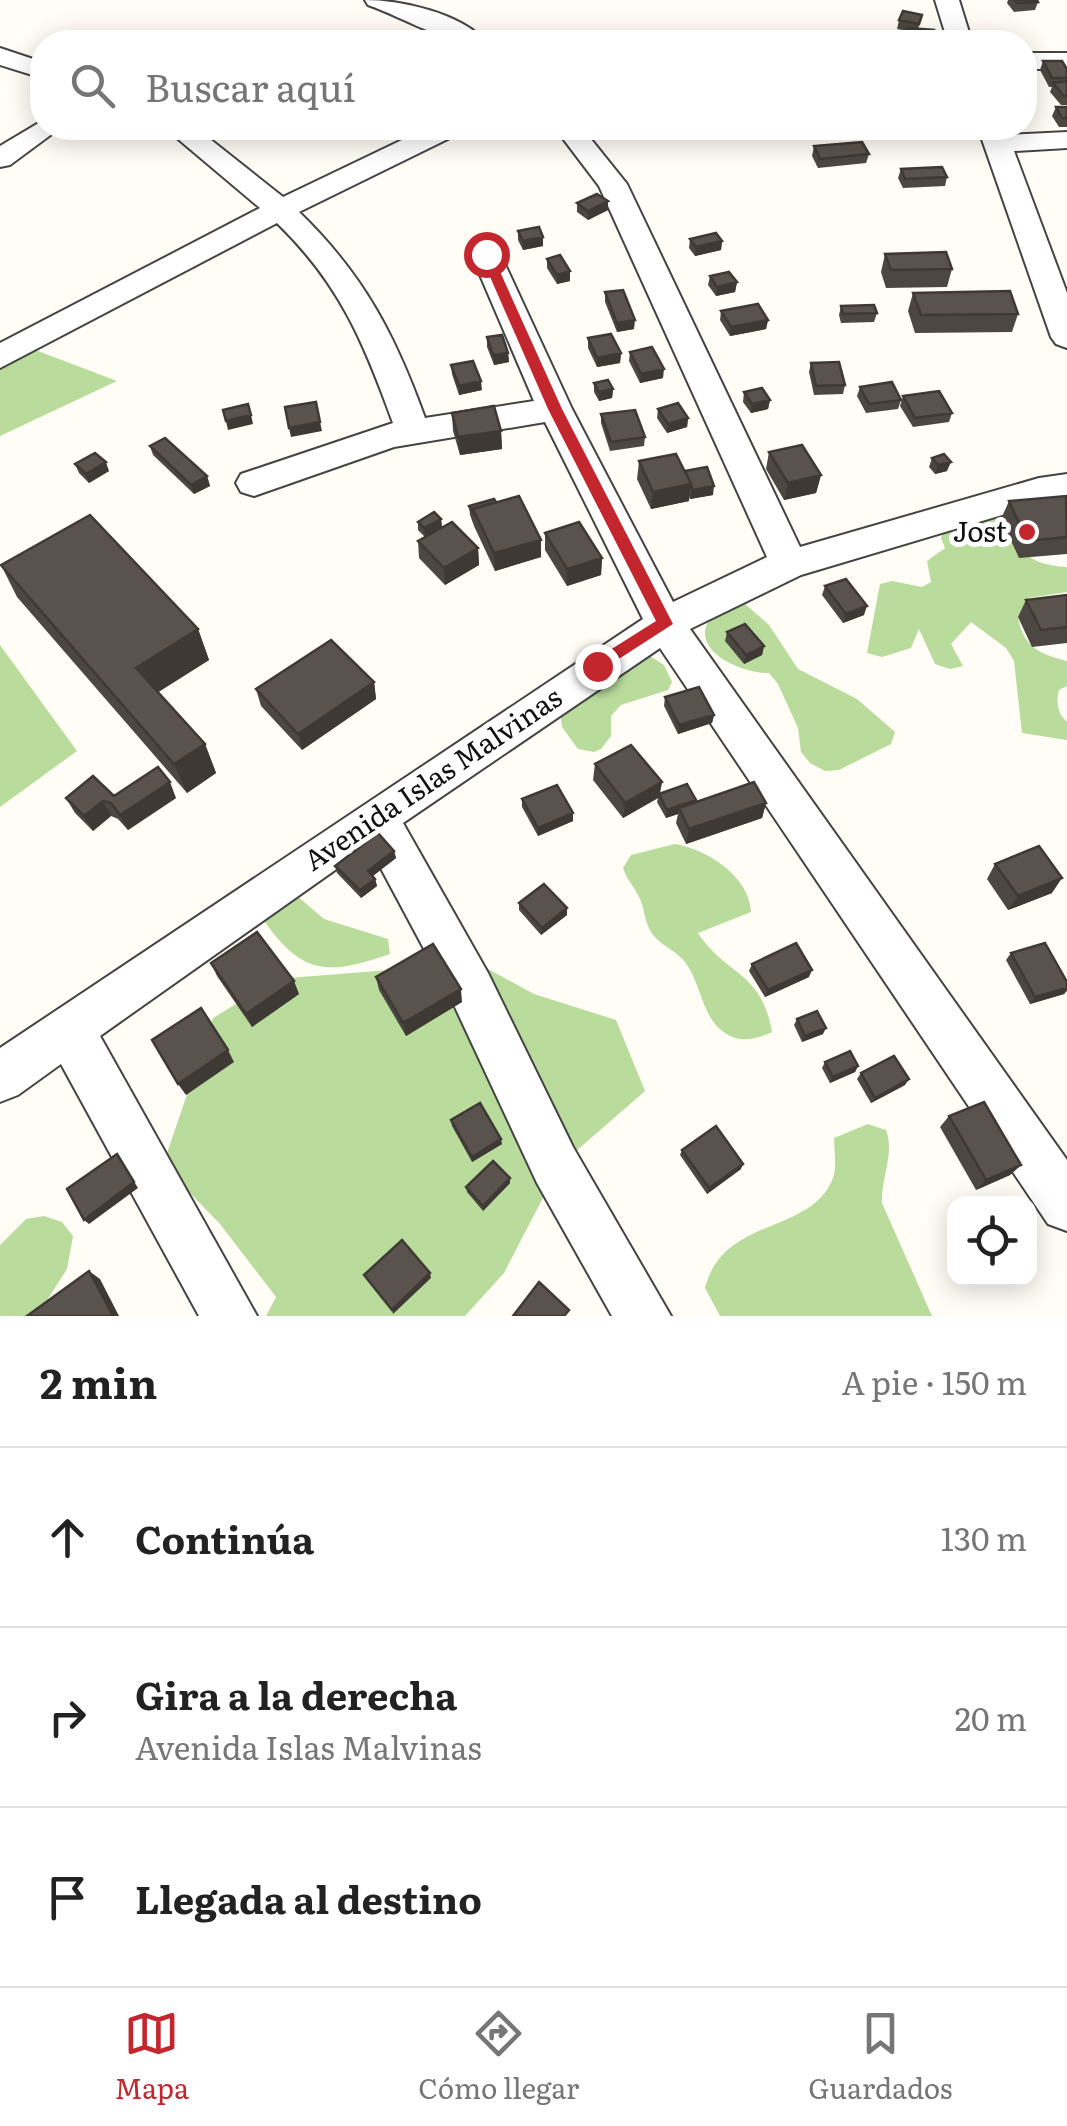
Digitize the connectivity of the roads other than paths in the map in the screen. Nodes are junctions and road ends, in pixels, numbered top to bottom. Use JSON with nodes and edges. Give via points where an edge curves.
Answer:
{"nodes":[{"id":1,"x":377,"y":0,"type":"edge"},
{"id":2,"x":947,"y":0,"type":"edge"},
{"id":3,"x":449,"y":30,"type":"edge"},
{"id":4,"x":956,"y":30,"type":"edge"},
{"id":5,"x":0,"y":56,"type":"edge"},
{"id":6,"x":1067,"y":60,"type":"edge"},
{"id":7,"x":1037,"y":61,"type":"edge"},
{"id":8,"x":30,"y":66,"type":"edge"},
{"id":9,"x":1037,"y":138,"type":"edge"},
{"id":10,"x":30,"y":139,"type":"edge"},
{"id":11,"x":194,"y":140,"type":"edge"},
{"id":12,"x":409,"y":140,"type":"edge"},
{"id":13,"x":424,"y":140,"type":"edge"},
{"id":14,"x":578,"y":140,"type":"edge"},
{"id":15,"x":997,"y":140,"type":"edge"},
{"id":16,"x":1067,"y":140,"type":"edge"},
{"id":17,"x":416,"y":144,"type":"junction"},
{"id":18,"x":0,"y":159,"type":"edge"},
{"id":19,"x":279,"y":209,"type":"junction"},
{"id":20,"x":486,"y":254,"type":"dead end"},
{"id":21,"x":1058,"y":283,"type":"edge"},
{"id":22,"x":1067,"y":337,"type":"edge"},
{"id":23,"x":0,"y":358,"type":"edge"},
{"id":24,"x":555,"y":409,"type":"junction"},
{"id":25,"x":413,"y":431,"type":"junction"},
{"id":26,"x":254,"y":483,"type":"dead end"},
{"id":27,"x":1067,"y":487,"type":"edge"},
{"id":28,"x":789,"y":564,"type":"junction"},
{"id":29,"x":665,"y":624,"type":"junction"},
{"id":30,"x":376,"y":817,"type":"junction"},
{"id":31,"x":70,"y":1031,"type":"junction"},
{"id":32,"x":0,"y":1078,"type":"edge"},
{"id":33,"x":1067,"y":1206,"type":"edge"},
{"id":34,"x":229,"y":1316,"type":"edge"},
{"id":35,"x":643,"y":1316,"type":"edge"}],
"edges":[{"from":1,"to":3,"type":"street"},
{"from":2,"to":4,"type":"street"},
{"from":5,"to":8,"type":"street"},
{"from":6,"to":7,"type":"street"},
{"from":9,"to":16,"type":"street"},
{"from":10,"to":18,"type":"street"},
{"from":11,"to":19,"type":"street"},
{"from":12,"to":17,"type":"street"},
{"from":13,"to":17,"type":"street"},
{"from":14,"to":28,"type":"street","via":[[613,184]]},
{"from":15,"to":21,"type":"street"},
{"from":17,"to":19,"type":"street"},
{"from":19,"to":23,"type":"street"},
{"from":19,"to":25,"type":"street","via":[[350,288],[379,338]]},
{"from":20,"to":24,"type":"street"},
{"from":21,"to":22,"type":"street"},
{"from":24,"to":25,"type":"street"},
{"from":24,"to":29,"type":"street"},
{"from":25,"to":26,"type":"street"},
{"from":27,"to":28,"type":"street","name":"Avenida Islas Malvinas"},
{"from":28,"to":29,"type":"street","name":"Avenida Islas Malvinas"},
{"from":29,"to":30,"type":"street","name":"Avenida Islas Malvinas"},
{"from":29,"to":33,"type":"street"},
{"from":30,"to":31,"type":"street","name":"Avenida Islas Malvinas"},
{"from":30,"to":35,"type":"street","via":[[470,988],[554,1164]]},
{"from":31,"to":32,"type":"street","name":"Avenida Islas Malvinas"},
{"from":31,"to":34,"type":"street"}]}
